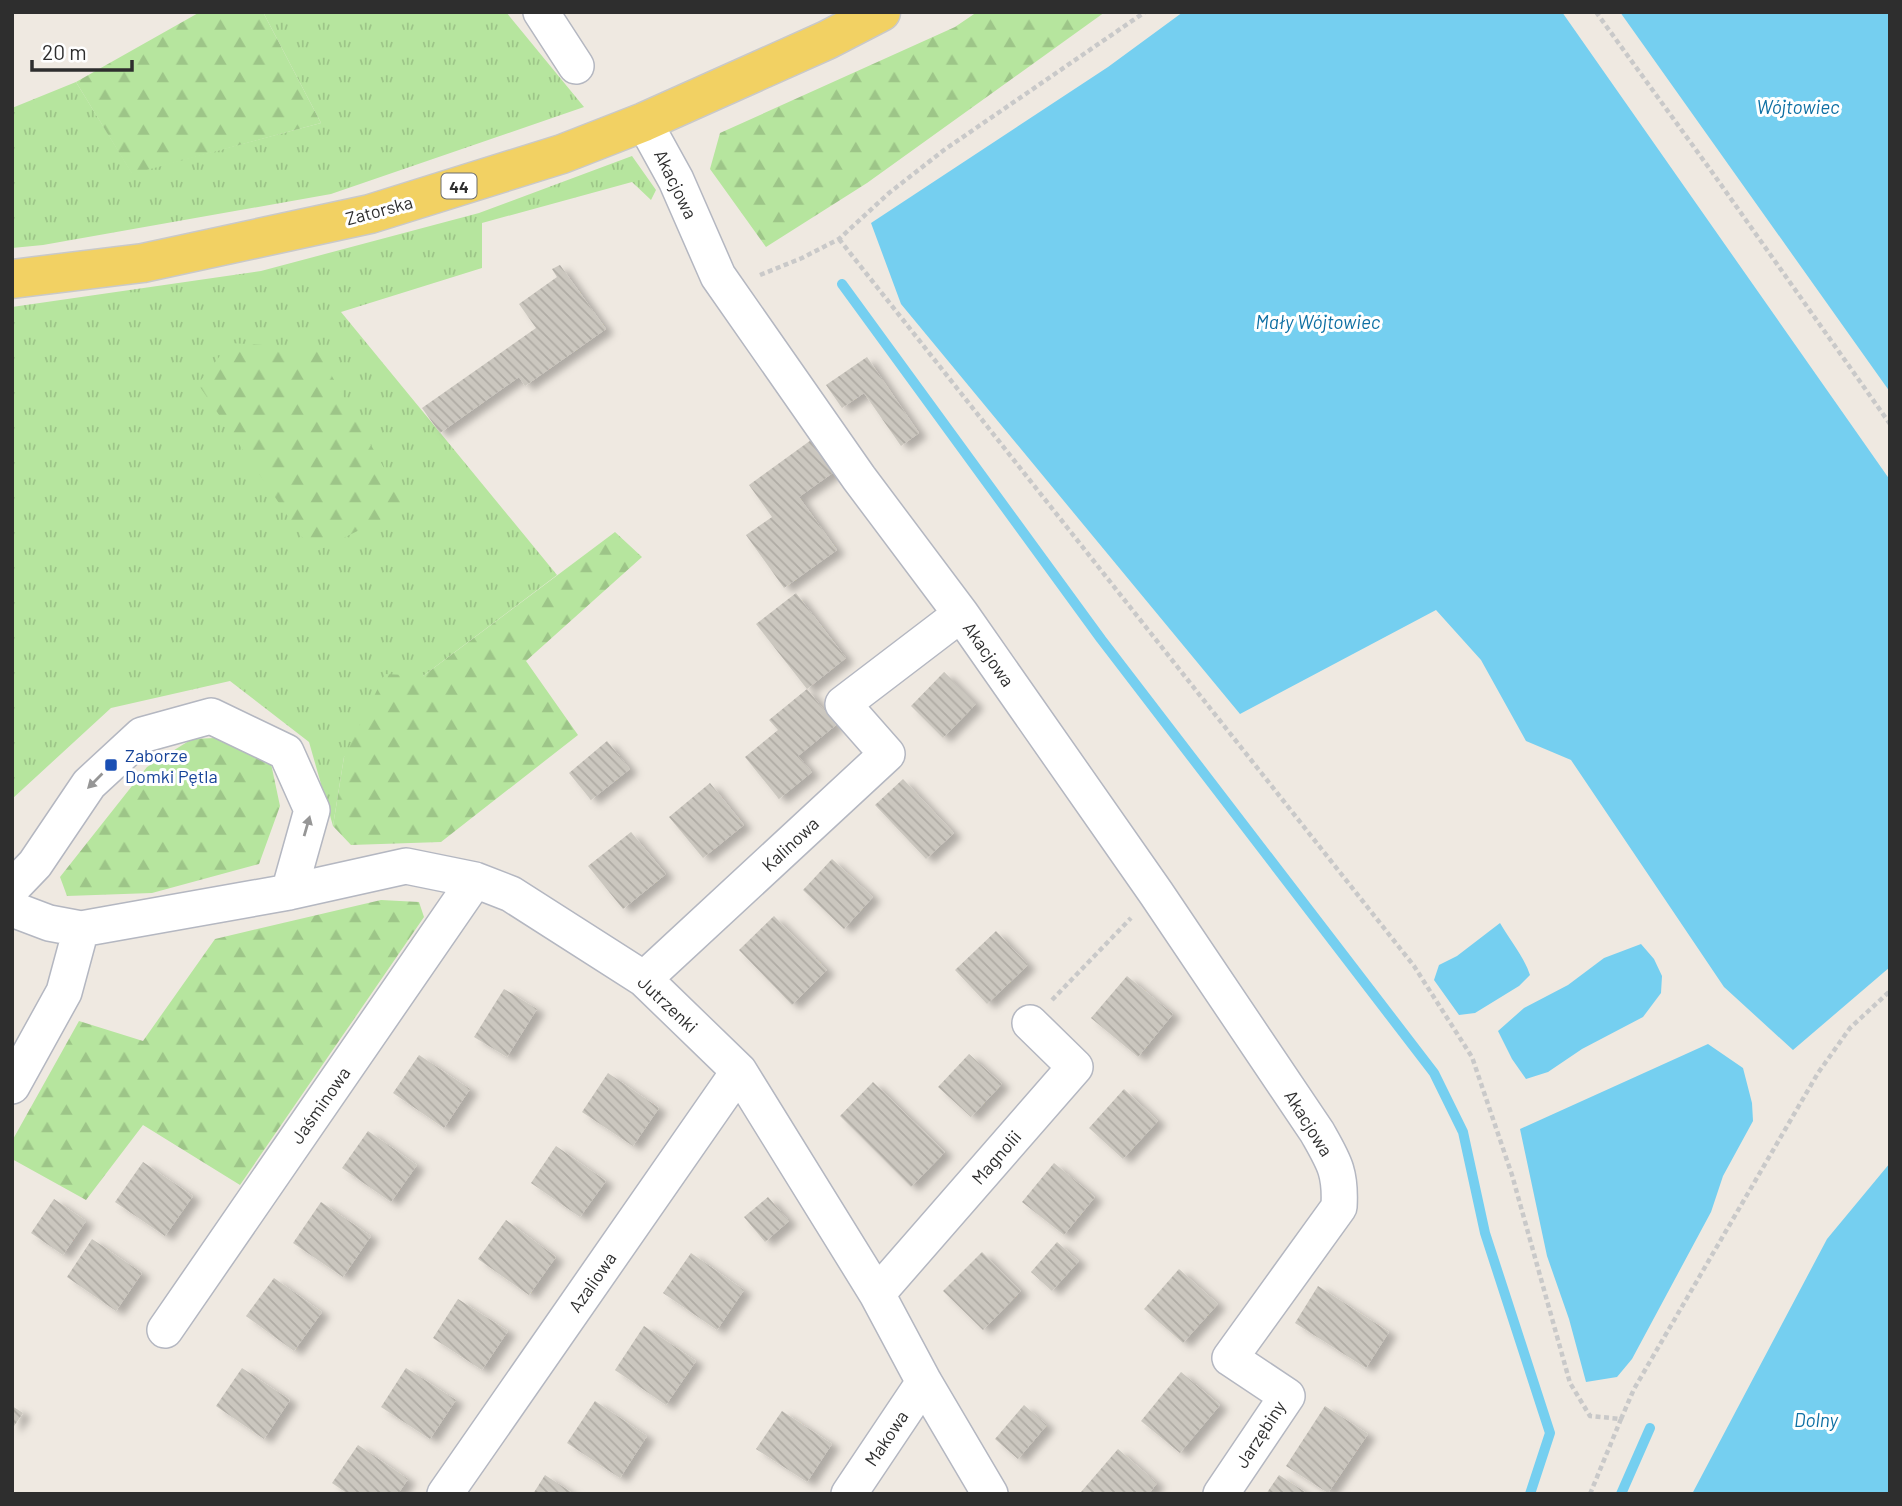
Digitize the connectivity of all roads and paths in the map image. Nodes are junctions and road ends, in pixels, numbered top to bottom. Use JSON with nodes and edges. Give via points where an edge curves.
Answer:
{"nodes":[{"id":1,"x":541,"y":12,"type":"edge"},
{"id":2,"x":881,"y":12,"type":"edge"},
{"id":3,"x":1145,"y":12,"type":"edge"},
{"id":4,"x":1596,"y":12,"type":"edge"},
{"id":5,"x":576,"y":66,"type":"dead end"},
{"id":6,"x":644,"y":122,"type":"junction"},
{"id":7,"x":839,"y":239,"type":"junction"},
{"id":8,"x":12,"y":279,"type":"edge"},
{"id":9,"x":726,"y":288,"type":"junction"},
{"id":10,"x":1890,"y":424,"type":"edge"},
{"id":11,"x":961,"y":614,"type":"junction"},
{"id":12,"x":475,"y":880,"type":"junction"},
{"id":13,"x":12,"y":888,"type":"edge"},
{"id":14,"x":289,"y":892,"type":"junction"},
{"id":15,"x":1156,"y":893,"type":"junction"},
{"id":16,"x":12,"y":909,"type":"edge"},
{"id":17,"x":81,"y":929,"type":"junction"},
{"id":18,"x":644,"y":979,"type":"junction"},
{"id":19,"x":1890,"y":991,"type":"edge"},
{"id":20,"x":1030,"y":1023,"type":"joint"},
{"id":21,"x":739,"y":1071,"type":"junction"},
{"id":22,"x":12,"y":1086,"type":"edge"},
{"id":23,"x":877,"y":1294,"type":"junction"},
{"id":24,"x":165,"y":1330,"type":"dead end"},
{"id":25,"x":1230,"y":1358,"type":"joint"},
{"id":26,"x":924,"y":1382,"type":"junction"},
{"id":27,"x":1621,"y":1419,"type":"junction"},
{"id":28,"x":444,"y":1494,"type":"edge"},
{"id":29,"x":849,"y":1494,"type":"edge"},
{"id":30,"x":990,"y":1494,"type":"edge"},
{"id":31,"x":1221,"y":1494,"type":"edge"},
{"id":32,"x":1590,"y":1494,"type":"edge"}],
"edges":[{"from":1,"to":5,"type":"street"},
{"from":2,"to":6,"type":"main road","name":"Zatorska","number":"44"},
{"from":3,"to":7,"type":"path","via":[[944,150]]},
{"from":4,"to":10,"type":"path"},
{"from":6,"to":8,"type":"main road","name":"Zatorska","number":"44","via":[[562,154],[370,214],[143,263]]},
{"from":6,"to":9,"type":"street","name":"Akacjowa"},
{"from":7,"to":9,"type":"path"},
{"from":7,"to":27,"type":"path","via":[[1414,966],[1472,1057],[1512,1175],[1570,1383],[1590,1416]]},
{"from":9,"to":11,"type":"street","name":"Akacjowa"},
{"from":11,"to":15,"type":"street","name":"Akacjowa"},
{"from":11,"to":18,"type":"street","name":"Kalinowa","via":[[843,704],[887,754]]},
{"from":12,"to":14,"type":"street","name":"Jutrzenki","via":[[406,866]]},
{"from":12,"to":18,"type":"street","name":"Jutrzenki","via":[[512,894]]},
{"from":12,"to":24,"type":"street","name":"Jaśminowa"},
{"from":14,"to":13,"type":"street","one_way":true,"via":[[312,810],[286,752],[211,716],[142,735],[89,784],[35,864]]},
{"from":14,"to":17,"type":"street","name":"Jutrzenki"},
{"from":15,"to":20,"type":"path"},
{"from":15,"to":25,"type":"street","name":"Akacjowa","via":[[1317,1132],[1335,1164],[1340,1184],[1339,1207]]},
{"from":16,"to":17,"type":"street"},
{"from":17,"to":22,"type":"street","via":[[64,992]]},
{"from":18,"to":21,"type":"street","name":"Jutrzenki"},
{"from":19,"to":27,"type":"path","via":[[1850,1028],[1818,1073],[1640,1377]]},
{"from":20,"to":23,"type":"street","name":"Magnolii","via":[[1075,1067]]},
{"from":21,"to":23,"type":"street","name":"Jutrzenki"},
{"from":21,"to":28,"type":"street","name":"Azaliowa"},
{"from":23,"to":26,"type":"street","name":"Jutrzenki"},
{"from":25,"to":31,"type":"street","name":"Jarzębiny","via":[[1287,1396]]},
{"from":26,"to":29,"type":"street","name":"Makowa"},
{"from":26,"to":30,"type":"street","name":"Jutrzenki"},
{"from":27,"to":32,"type":"path"}]}
